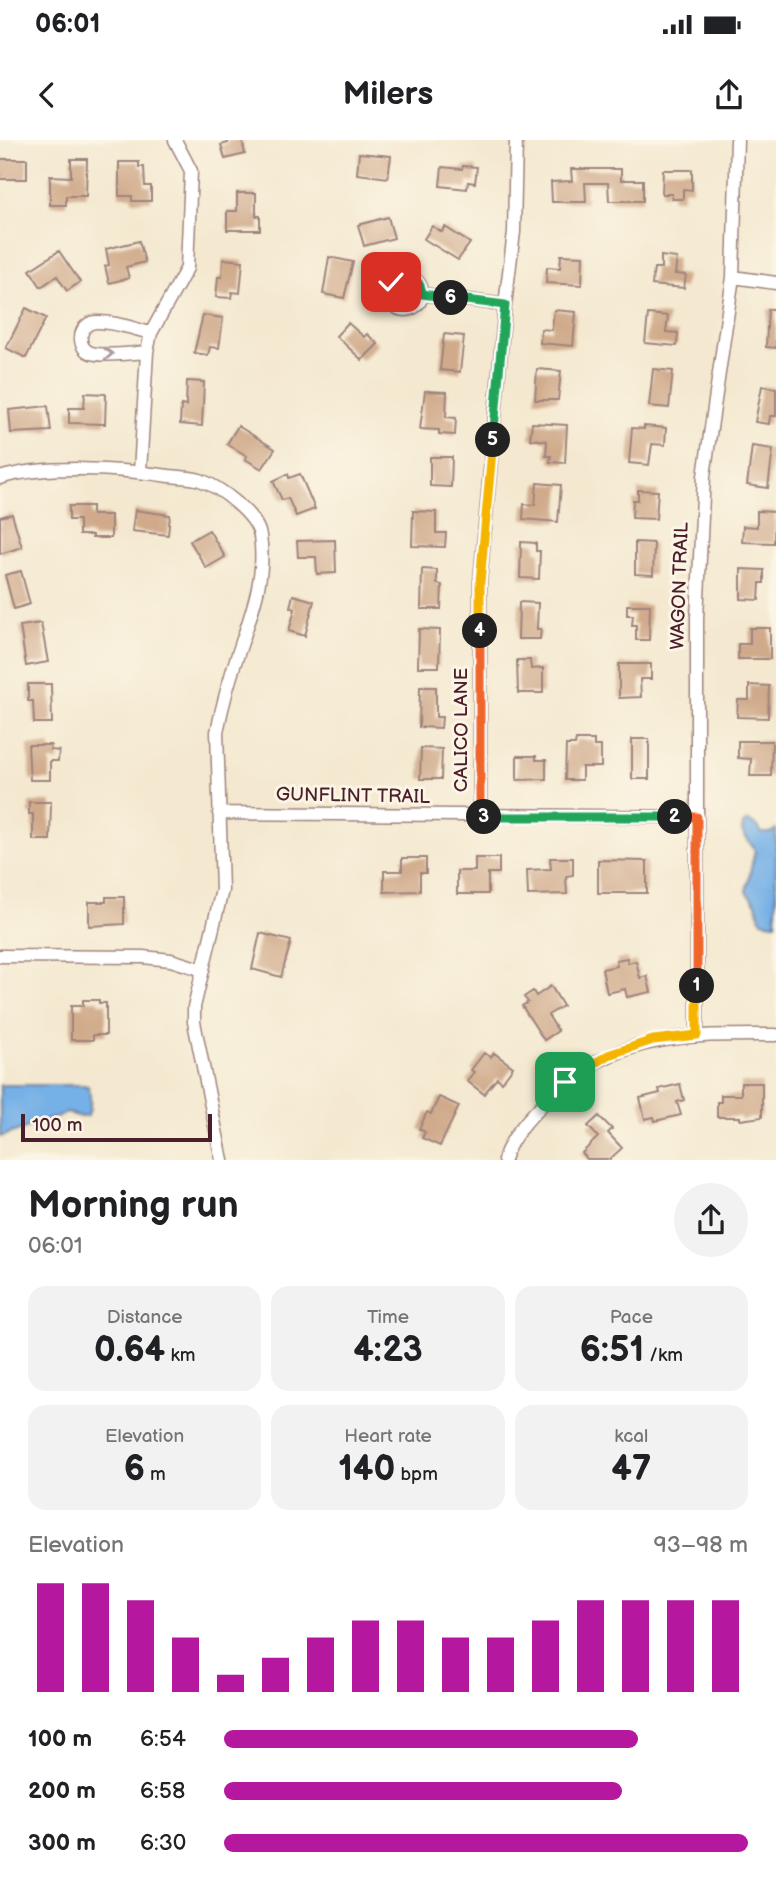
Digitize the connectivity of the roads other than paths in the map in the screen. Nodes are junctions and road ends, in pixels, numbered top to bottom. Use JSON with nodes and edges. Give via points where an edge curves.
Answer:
{"nodes":[{"id":1,"x":175,"y":140,"type":"edge"},
{"id":2,"x":516,"y":140,"type":"edge"},
{"id":3,"x":737,"y":140,"type":"edge"},
{"id":4,"x":733,"y":277,"type":"junction"},
{"id":5,"x":776,"y":284,"type":"edge"},
{"id":6,"x":422,"y":294,"type":"dead end"},
{"id":7,"x":505,"y":305,"type":"junction"},
{"id":8,"x":151,"y":333,"type":"junction"},
{"id":9,"x":147,"y":352,"type":"junction"},
{"id":10,"x":140,"y":472,"type":"junction"},
{"id":11,"x":0,"y":478,"type":"edge"},
{"id":12,"x":219,"y":813,"type":"junction"},
{"id":13,"x":480,"y":817,"type":"junction"},
{"id":14,"x":697,"y":817,"type":"junction"},
{"id":15,"x":0,"y":956,"type":"edge"},
{"id":16,"x":203,"y":970,"type":"junction"},
{"id":17,"x":697,"y":1035,"type":"junction"},
{"id":18,"x":776,"y":1035,"type":"edge"},
{"id":19,"x":222,"y":1160,"type":"edge"},
{"id":20,"x":504,"y":1160,"type":"edge"}],
"edges":[{"from":1,"to":8,"type":"street","via":[[191,171],[187,268]]},
{"from":2,"to":7,"type":"street","name":"CALICO LANE","via":[[514,232]]},
{"from":3,"to":4,"type":"street","name":"WAGON TRAIL"},
{"from":4,"to":5,"type":"street"},
{"from":4,"to":14,"type":"street","name":"WAGON TRAIL","via":[[704,476],[697,618]]},
{"from":6,"to":7,"type":"street"},
{"from":7,"to":13,"type":"street","name":"CALICO LANE","via":[[480,582]]},
{"from":8,"to":9,"type":"street"},
{"from":8,"to":9,"type":"street","one_way":true,"via":[[98,321],[81,333],[85,349],[94,354]]},
{"from":9,"to":10,"type":"street"},
{"from":10,"to":11,"type":"street","via":[[78,469]]},
{"from":10,"to":12,"type":"street","via":[[200,480],[243,506],[260,533],[255,606],[217,732]]},
{"from":12,"to":13,"type":"street","name":"GUNFLINT TRAIL"},
{"from":12,"to":16,"type":"street","via":[[222,890]]},
{"from":13,"to":14,"type":"street","name":"GUNFLINT TRAIL"},
{"from":14,"to":17,"type":"street","name":"WAGON TRAIL"},
{"from":15,"to":16,"type":"street","via":[[144,957]]},
{"from":16,"to":19,"type":"street","via":[[194,1022]]},
{"from":17,"to":18,"type":"street"},
{"from":17,"to":20,"type":"street","via":[[653,1040],[608,1055],[565,1082],[528,1120]]}]}
